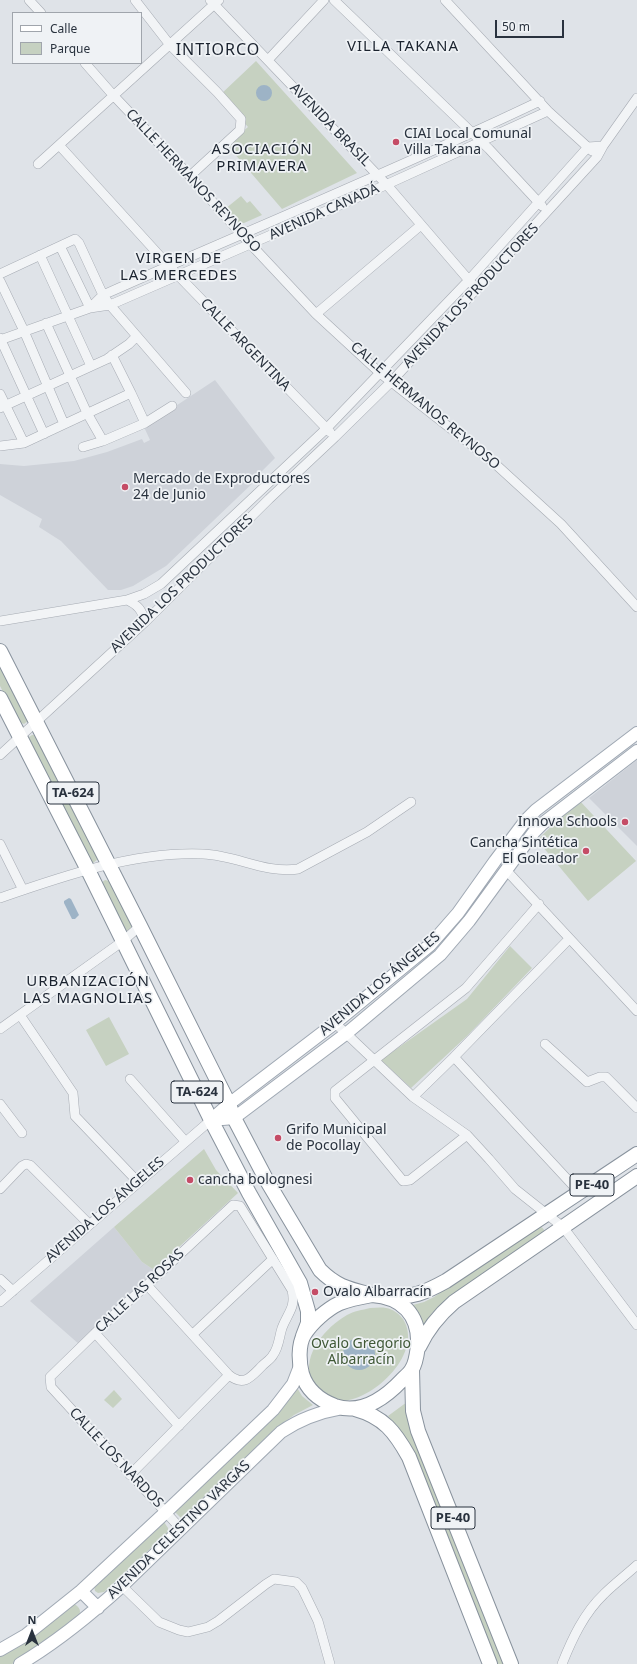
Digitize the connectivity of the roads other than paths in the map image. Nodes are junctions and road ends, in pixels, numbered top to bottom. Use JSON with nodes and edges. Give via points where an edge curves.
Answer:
{"nodes":[{"id":1,"x":135,"y":0,"type":"edge"},
{"id":2,"x":324,"y":0,"type":"edge"},
{"id":3,"x":334,"y":0,"type":"edge"},
{"id":4,"x":445,"y":0,"type":"edge"},
{"id":5,"x":34,"y":2,"type":"edge"},
{"id":6,"x":214,"y":2,"type":"edge"},
{"id":7,"x":40,"y":12,"type":"edge"},
{"id":8,"x":170,"y":45,"type":"junction"},
{"id":9,"x":268,"y":60,"type":"junction"},
{"id":10,"x":86,"y":64,"type":"edge"},
{"id":11,"x":113,"y":96,"type":"junction"},
{"id":12,"x":637,"y":98,"type":"edge"},
{"id":13,"x":540,"y":101,"type":"junction"},
{"id":14,"x":548,"y":111,"type":"junction"},
{"id":15,"x":472,"y":133,"type":"junction"},
{"id":16,"x":482,"y":142,"type":"junction"},
{"id":17,"x":59,"y":145,"type":"junction"},
{"id":18,"x":603,"y":146,"type":"junction"},
{"id":19,"x":588,"y":147,"type":"junction"},
{"id":20,"x":597,"y":157,"type":"junction"},
{"id":21,"x":38,"y":164,"type":"dead end"},
{"id":22,"x":378,"y":175,"type":"junction"},
{"id":23,"x":190,"y":176,"type":"junction"},
{"id":24,"x":387,"y":185,"type":"junction"},
{"id":25,"x":539,"y":202,"type":"junction"},
{"id":26,"x":548,"y":211,"type":"junction"},
{"id":27,"x":421,"y":225,"type":"junction"},
{"id":28,"x":241,"y":234,"type":"junction"},
{"id":29,"x":252,"y":244,"type":"junction"},
{"id":30,"x":60,"y":246,"type":"junction"},
{"id":31,"x":40,"y":255,"type":"junction"},
{"id":32,"x":169,"y":266,"type":"junction"},
{"id":33,"x":0,"y":274,"type":"edge"},
{"id":34,"x":179,"y":276,"type":"junction"},
{"id":35,"x":0,"y":281,"type":"edge"},
{"id":36,"x":468,"y":281,"type":"junction"},
{"id":37,"x":477,"y":289,"type":"junction"},
{"id":38,"x":103,"y":295,"type":"junction"},
{"id":39,"x":110,"y":306,"type":"junction"},
{"id":40,"x":90,"y":308,"type":"junction"},
{"id":41,"x":316,"y":314,"type":"junction"},
{"id":42,"x":68,"y":316,"type":"junction"},
{"id":43,"x":46,"y":323,"type":"junction"},
{"id":44,"x":24,"y":331,"type":"junction"},
{"id":45,"x":137,"y":336,"type":"junction"},
{"id":46,"x":0,"y":339,"type":"edge"},
{"id":47,"x":112,"y":355,"type":"junction"},
{"id":48,"x":91,"y":366,"type":"junction"},
{"id":49,"x":380,"y":373,"type":"junction"},
{"id":50,"x":70,"y":376,"type":"junction"},
{"id":51,"x":392,"y":381,"type":"junction"},
{"id":52,"x":48,"y":386,"type":"junction"},
{"id":53,"x":131,"y":393,"type":"junction"},
{"id":54,"x":186,"y":393,"type":"dead end"},
{"id":55,"x":0,"y":394,"type":"edge"},
{"id":56,"x":27,"y":396,"type":"junction"},
{"id":57,"x":172,"y":406,"type":"dead end"},
{"id":58,"x":3,"y":407,"type":"edge"},
{"id":59,"x":87,"y":413,"type":"junction"},
{"id":60,"x":145,"y":423,"type":"junction"},
{"id":61,"x":64,"y":424,"type":"junction"},
{"id":62,"x":326,"y":429,"type":"junction"},
{"id":63,"x":44,"y":434,"type":"junction"},
{"id":64,"x":335,"y":437,"type":"junction"},
{"id":65,"x":102,"y":441,"type":"junction"},
{"id":66,"x":24,"y":443,"type":"junction"},
{"id":67,"x":0,"y":447,"type":"edge"},
{"id":68,"x":83,"y":447,"type":"dead end"},
{"id":69,"x":127,"y":600,"type":"junction"},
{"id":70,"x":637,"y":607,"type":"edge"},
{"id":71,"x":0,"y":621,"type":"edge"},
{"id":72,"x":145,"y":622,"type":"junction"},
{"id":73,"x":0,"y":652,"type":"edge"},
{"id":74,"x":0,"y":698,"type":"edge"},
{"id":75,"x":36,"y":721,"type":"junction"},
{"id":76,"x":637,"y":733,"type":"edge"},
{"id":77,"x":20,"y":736,"type":"junction"},
{"id":78,"x":637,"y":751,"type":"edge"},
{"id":79,"x":0,"y":756,"type":"edge"},
{"id":80,"x":411,"y":802,"type":"dead end"},
{"id":81,"x":518,"y":831,"type":"junction"},
{"id":82,"x":528,"y":840,"type":"junction"},
{"id":83,"x":0,"y":844,"type":"edge"},
{"id":84,"x":109,"y":865,"type":"junction"},
{"id":85,"x":88,"y":870,"type":"junction"},
{"id":86,"x":506,"y":870,"type":"junction"},
{"id":87,"x":23,"y":890,"type":"junction"},
{"id":88,"x":0,"y":898,"type":"edge"},
{"id":89,"x":539,"y":904,"type":"junction"},
{"id":90,"x":140,"y":926,"type":"junction"},
{"id":91,"x":568,"y":939,"type":"junction"},
{"id":92,"x":123,"y":941,"type":"junction"},
{"id":93,"x":637,"y":1011,"type":"edge"},
{"id":94,"x":20,"y":1015,"type":"junction"},
{"id":95,"x":335,"y":1022,"type":"junction"},
{"id":96,"x":0,"y":1029,"type":"edge"},
{"id":97,"x":347,"y":1033,"type":"junction"},
{"id":98,"x":545,"y":1044,"type":"dead end"},
{"id":99,"x":454,"y":1058,"type":"junction"},
{"id":100,"x":374,"y":1061,"type":"junction"},
{"id":101,"x":130,"y":1079,"type":"dead end"},
{"id":102,"x":413,"y":1097,"type":"junction"},
{"id":103,"x":0,"y":1104,"type":"edge"},
{"id":104,"x":229,"y":1104,"type":"junction"},
{"id":105,"x":637,"y":1108,"type":"edge"},
{"id":106,"x":234,"y":1118,"type":"junction"},
{"id":107,"x":211,"y":1120,"type":"junction"},
{"id":108,"x":22,"y":1133,"type":"dead end"},
{"id":109,"x":467,"y":1135,"type":"junction"},
{"id":110,"x":186,"y":1141,"type":"junction"},
{"id":111,"x":633,"y":1157,"type":"edge"},
{"id":112,"x":637,"y":1172,"type":"edge"},
{"id":113,"x":637,"y":1176,"type":"edge"},
{"id":114,"x":267,"y":1181,"type":"junction"},
{"id":115,"x":138,"y":1182,"type":"junction"},
{"id":116,"x":0,"y":1189,"type":"edge"},
{"id":117,"x":249,"y":1193,"type":"junction"},
{"id":118,"x":580,"y":1193,"type":"junction"},
{"id":119,"x":547,"y":1215,"type":"junction"},
{"id":120,"x":89,"y":1224,"type":"junction"},
{"id":121,"x":562,"y":1226,"type":"junction"},
{"id":122,"x":273,"y":1259,"type":"junction"},
{"id":123,"x":0,"y":1279,"type":"edge"},
{"id":124,"x":147,"y":1285,"type":"junction"},
{"id":125,"x":13,"y":1291,"type":"junction"},
{"id":126,"x":378,"y":1295,"type":"junction"},
{"id":127,"x":0,"y":1302,"type":"edge"},
{"id":128,"x":637,"y":1325,"type":"edge"},
{"id":129,"x":95,"y":1332,"type":"junction"},
{"id":130,"x":193,"y":1334,"type":"junction"},
{"id":131,"x":303,"y":1336,"type":"junction"},
{"id":132,"x":417,"y":1351,"type":"junction"},
{"id":133,"x":300,"y":1366,"type":"junction"},
{"id":134,"x":412,"y":1369,"type":"junction"},
{"id":135,"x":229,"y":1374,"type":"junction"},
{"id":136,"x":51,"y":1387,"type":"joint"},
{"id":137,"x":349,"y":1409,"type":"junction"},
{"id":138,"x":179,"y":1426,"type":"junction"},
{"id":139,"x":130,"y":1474,"type":"junction"},
{"id":140,"x":166,"y":1512,"type":"junction"},
{"id":141,"x":181,"y":1529,"type":"junction"},
{"id":142,"x":637,"y":1566,"type":"edge"},
{"id":143,"x":122,"y":1586,"type":"junction"},
{"id":144,"x":81,"y":1591,"type":"junction"},
{"id":145,"x":98,"y":1608,"type":"junction"},
{"id":146,"x":0,"y":1650,"type":"edge"},
{"id":147,"x":20,"y":1664,"type":"edge"},
{"id":148,"x":330,"y":1664,"type":"edge"},
{"id":149,"x":490,"y":1664,"type":"edge"},
{"id":150,"x":511,"y":1664,"type":"edge"},
{"id":151,"x":562,"y":1664,"type":"edge"}],
"edges":[{"from":1,"to":8,"type":"street"},
{"from":2,"to":9,"type":"street"},
{"from":3,"to":15,"type":"street"},
{"from":4,"to":13,"type":"street"},
{"from":5,"to":7,"type":"street"},
{"from":6,"to":8,"type":"street"},
{"from":6,"to":9,"type":"street","name":"AVENIDA BRASIL"},
{"from":8,"to":11,"type":"street"},
{"from":8,"to":23,"type":"street","via":[[239,115],[242,123],[240,130]]},
{"from":9,"to":22,"type":"street","name":"AVENIDA BRASIL"},
{"from":10,"to":11,"type":"street","name":"CALLE HERMANOS REYNOSO"},
{"from":11,"to":17,"type":"street"},
{"from":11,"to":23,"type":"street","name":"CALLE HERMANOS REYNOSO"},
{"from":12,"to":18,"type":"street","name":"AVENIDA LOS PRODUCTORES"},
{"from":13,"to":14,"type":"street"},
{"from":13,"to":15,"type":"street","name":"AVENIDA CANADÁ"},
{"from":14,"to":16,"type":"street","name":"AVENIDA CANADÁ"},
{"from":14,"to":19,"type":"street"},
{"from":15,"to":16,"type":"street"},
{"from":15,"to":22,"type":"street","name":"AVENIDA CANADÁ"},
{"from":16,"to":24,"type":"street","name":"AVENIDA CANADÁ"},
{"from":16,"to":25,"type":"street"},
{"from":17,"to":21,"type":"street"},
{"from":17,"to":32,"type":"street","name":"CALLE ARGENTINA"},
{"from":18,"to":19,"type":"street"},
{"from":18,"to":20,"type":"street","name":"AVENIDA LOS PRODUCTORES"},
{"from":19,"to":20,"type":"street"},
{"from":19,"to":25,"type":"street","name":"AVENIDA LOS PRODUCTORES"},
{"from":20,"to":26,"type":"street","name":"AVENIDA LOS PRODUCTORES"},
{"from":22,"to":24,"type":"street","name":"AVENIDA BRASIL"},
{"from":22,"to":28,"type":"street","name":"AVENIDA CANADÁ"},
{"from":23,"to":28,"type":"street","name":"CALLE HERMANOS REYNOSO"},
{"from":24,"to":27,"type":"street","name":"AVENIDA BRASIL"},
{"from":24,"to":29,"type":"street","name":"AVENIDA CANADÁ"},
{"from":25,"to":26,"type":"street"},
{"from":25,"to":36,"type":"street","name":"AVENIDA LOS PRODUCTORES"},
{"from":26,"to":37,"type":"street","name":"AVENIDA LOS PRODUCTORES"},
{"from":27,"to":36,"type":"street","name":"AVENIDA BRASIL"},
{"from":27,"to":41,"type":"street"},
{"from":28,"to":29,"type":"street","name":"CALLE HERMANOS REYNOSO"},
{"from":28,"to":32,"type":"street","name":"AVENIDA CANADÁ"},
{"from":29,"to":34,"type":"street","name":"AVENIDA CANADÁ"},
{"from":29,"to":41,"type":"street","name":"CALLE HERMANOS REYNOSO"},
{"from":30,"to":31,"type":"street"},
{"from":30,"to":38,"type":"street","via":[[72,239],[80,243]]},
{"from":30,"to":40,"type":"street"},
{"from":31,"to":33,"type":"street"},
{"from":31,"to":42,"type":"street"},
{"from":32,"to":34,"type":"street","name":"CALLE ARGENTINA"},
{"from":32,"to":38,"type":"street","name":"AVENIDA CANADÁ"},
{"from":34,"to":39,"type":"street","name":"AVENIDA CANADÁ"},
{"from":34,"to":62,"type":"street","name":"CALLE ARGENTINA"},
{"from":35,"to":44,"type":"street"},
{"from":36,"to":37,"type":"street","name":"AVENIDA BRASIL"},
{"from":36,"to":49,"type":"street","name":"AVENIDA LOS PRODUCTORES"},
{"from":37,"to":51,"type":"street","name":"AVENIDA LOS PRODUCTORES"},
{"from":38,"to":39,"type":"street"},
{"from":38,"to":40,"type":"street","name":"AVENIDA CANADÁ"},
{"from":39,"to":40,"type":"street","name":"AVENIDA CANADÁ"},
{"from":39,"to":45,"type":"street"},
{"from":40,"to":42,"type":"street"},
{"from":41,"to":49,"type":"street","name":"CALLE HERMANOS REYNOSO"},
{"from":42,"to":43,"type":"street"},
{"from":42,"to":48,"type":"street"},
{"from":43,"to":44,"type":"street"},
{"from":43,"to":50,"type":"street"},
{"from":44,"to":46,"type":"street"},
{"from":44,"to":52,"type":"street"},
{"from":45,"to":47,"type":"street"},
{"from":45,"to":54,"type":"street"},
{"from":46,"to":56,"type":"street"},
{"from":47,"to":48,"type":"street"},
{"from":47,"to":53,"type":"street"},
{"from":48,"to":50,"type":"street"},
{"from":49,"to":51,"type":"street","name":"CALLE HERMANOS REYNOSO"},
{"from":49,"to":62,"type":"street","name":"AVENIDA LOS PRODUCTORES"},
{"from":50,"to":52,"type":"street"},
{"from":50,"to":59,"type":"street"},
{"from":51,"to":64,"type":"street","name":"AVENIDA LOS PRODUCTORES"},
{"from":51,"to":70,"type":"street","name":"CALLE HERMANOS REYNOSO","via":[[492,461],[561,524]]},
{"from":52,"to":56,"type":"street"},
{"from":52,"to":61,"type":"street"},
{"from":53,"to":59,"type":"street"},
{"from":53,"to":60,"type":"street"},
{"from":55,"to":58,"type":"street"},
{"from":56,"to":58,"type":"street"},
{"from":56,"to":63,"type":"street"},
{"from":57,"to":60,"type":"street"},
{"from":58,"to":66,"type":"street"},
{"from":59,"to":61,"type":"street"},
{"from":59,"to":65,"type":"street"},
{"from":60,"to":65,"type":"street"},
{"from":61,"to":63,"type":"street"},
{"from":62,"to":64,"type":"street","name":"CALLE ARGENTINA"},
{"from":62,"to":69,"type":"street","name":"AVENIDA LOS PRODUCTORES","via":[[174,574],[144,594]]},
{"from":63,"to":66,"type":"street"},
{"from":64,"to":72,"type":"street","name":"AVENIDA LOS PRODUCTORES","via":[[263,504]]},
{"from":65,"to":68,"type":"street"},
{"from":66,"to":67,"type":"street"},
{"from":69,"to":71,"type":"street","name":"AVENIDA LOS PRODUCTORES"},
{"from":69,"to":72,"type":"street","via":[[136,604]]},
{"from":72,"to":75,"type":"street","name":"AVENIDA LOS PRODUCTORES"},
{"from":73,"to":75,"type":"highway","number":"TA-624"},
{"from":74,"to":77,"type":"highway","number":"TA-624"},
{"from":75,"to":77,"type":"street","name":"AVENIDA LOS PRODUCTORES"},
{"from":75,"to":84,"type":"highway","number":"TA-624"},
{"from":76,"to":81,"type":"main road","name":"AVENIDA LOS ÁNGELES","via":[[536,810]]},
{"from":77,"to":79,"type":"street","name":"AVENIDA LOS PRODUCTORES"},
{"from":77,"to":85,"type":"highway","number":"TA-624"},
{"from":78,"to":82,"type":"main road","name":"AVENIDA LOS ÁNGELES","via":[[542,824]]},
{"from":80,"to":84,"type":"street","via":[[367,832],[298,869],[257,866],[204,854],[160,854]]},
{"from":81,"to":82,"type":"main road"},
{"from":81,"to":95,"type":"main road","name":"AVENIDA LOS ÁNGELES","via":[[435,940]]},
{"from":82,"to":86,"type":"main road","name":"AVENIDA LOS ÁNGELES"},
{"from":83,"to":87,"type":"street"},
{"from":84,"to":85,"type":"street"},
{"from":84,"to":90,"type":"highway","number":"TA-624"},
{"from":85,"to":87,"type":"street"},
{"from":85,"to":92,"type":"highway","number":"TA-624"},
{"from":86,"to":89,"type":"street"},
{"from":86,"to":97,"type":"main road","name":"AVENIDA LOS ÁNGELES","via":[[440,956]]},
{"from":87,"to":88,"type":"street"},
{"from":89,"to":91,"type":"street"},
{"from":89,"to":100,"type":"street","via":[[466,988]]},
{"from":90,"to":92,"type":"street"},
{"from":90,"to":104,"type":"highway","number":"TA-624"},
{"from":91,"to":93,"type":"street"},
{"from":91,"to":99,"type":"street"},
{"from":92,"to":94,"type":"street"},
{"from":92,"to":107,"type":"highway","number":"TA-624"},
{"from":94,"to":96,"type":"street"},
{"from":94,"to":115,"type":"street","via":[[73,1093],[75,1116]]},
{"from":95,"to":97,"type":"street"},
{"from":95,"to":104,"type":"main road","name":"AVENIDA LOS ÁNGELES"},
{"from":97,"to":100,"type":"street"},
{"from":97,"to":106,"type":"main road","name":"AVENIDA LOS ÁNGELES"},
{"from":98,"to":105,"type":"street","via":[[587,1082],[600,1076],[606,1077]]},
{"from":99,"to":102,"type":"street"},
{"from":99,"to":118,"type":"street"},
{"from":100,"to":102,"type":"street"},
{"from":100,"to":109,"type":"street","via":[[334,1094],[403,1181],[410,1180]]},
{"from":101,"to":110,"type":"street"},
{"from":102,"to":109,"type":"street"},
{"from":103,"to":108,"type":"street"},
{"from":104,"to":106,"type":"highway","number":"TA-624"},
{"from":104,"to":107,"type":"main road","name":"AVENIDA LOS ÁNGELES"},
{"from":106,"to":107,"type":"main road"},
{"from":106,"to":114,"type":"highway","number":"TA-624"},
{"from":107,"to":110,"type":"street","name":"AVENIDA LOS ÁNGELES"},
{"from":107,"to":117,"type":"highway","number":"TA-624"},
{"from":109,"to":119,"type":"street","via":[[515,1189]]},
{"from":110,"to":115,"type":"street","name":"AVENIDA LOS ÁNGELES"},
{"from":111,"to":112,"type":"highway"},
{"from":111,"to":118,"type":"highway","number":"PE-40"},
{"from":113,"to":121,"type":"highway","number":"PE-40"},
{"from":114,"to":117,"type":"highway"},
{"from":114,"to":126,"type":"highway","number":"TA-624","via":[[320,1270],[344,1288]]},
{"from":115,"to":120,"type":"street","name":"AVENIDA LOS ÁNGELES"},
{"from":116,"to":120,"type":"street","via":[[26,1164],[35,1169]]},
{"from":117,"to":131,"type":"highway","number":"TA-624","via":[[300,1283],[308,1311],[308,1323]]},
{"from":118,"to":119,"type":"highway","number":"PE-40"},
{"from":119,"to":121,"type":"street"},
{"from":119,"to":126,"type":"highway","number":"PE-40","via":[[428,1291],[400,1298]]},
{"from":120,"to":125,"type":"street","name":"AVENIDA LOS ÁNGELES"},
{"from":121,"to":128,"type":"street"},
{"from":121,"to":132,"type":"highway","number":"PE-40","via":[[553,1235],[440,1314],[426,1332]]},
{"from":122,"to":124,"type":"street","name":"CALLE LAS ROSAS","via":[[240,1206],[236,1204]]},
{"from":122,"to":130,"type":"street"},
{"from":122,"to":135,"type":"street","via":[[292,1290],[292,1310],[283,1327],[274,1355],[249,1378],[242,1381],[235,1380]]},
{"from":123,"to":125,"type":"street"},
{"from":124,"to":129,"type":"street","name":"CALLE LAS ROSAS"},
{"from":124,"to":130,"type":"street"},
{"from":125,"to":127,"type":"street","name":"AVENIDA LOS ÁNGELES"},
{"from":126,"to":131,"type":"highway","via":[[338,1304],[317,1320]]},
{"from":126,"to":132,"type":"highway","via":[[404,1306],[418,1330]]},
{"from":129,"to":136,"type":"street","name":"CALLE LAS ROSAS","via":[[50,1377]]},
{"from":129,"to":138,"type":"street"},
{"from":130,"to":135,"type":"street"},
{"from":131,"to":133,"type":"highway"},
{"from":132,"to":134,"type":"highway"},
{"from":133,"to":137,"type":"highway","via":[[304,1379],[315,1395],[326,1403]]},
{"from":133,"to":140,"type":"main road","name":"AVENIDA CELESTINO VARGAS","via":[[293,1384],[273,1410]]},
{"from":134,"to":137,"type":"highway","via":[[383,1397]]},
{"from":134,"to":150,"type":"highway","number":"PE-40","via":[[413,1411],[418,1430]]},
{"from":135,"to":138,"type":"street"},
{"from":136,"to":139,"type":"street","name":"CALLE LOS NARDOS"},
{"from":137,"to":141,"type":"main road","name":"AVENIDA CELESTINO VARGAS","via":[[322,1412],[281,1432]]},
{"from":137,"to":149,"type":"highway","number":"PE-40","via":[[367,1412],[383,1421],[393,1431],[409,1457]]},
{"from":138,"to":139,"type":"street"},
{"from":139,"to":140,"type":"street","name":"CALLE LOS NARDOS"},
{"from":140,"to":141,"type":"street","name":"CALLE LOS NARDOS"},
{"from":140,"to":144,"type":"main road","name":"AVENIDA CELESTINO VARGAS"},
{"from":141,"to":143,"type":"main road","name":"AVENIDA CELESTINO VARGAS"},
{"from":142,"to":151,"type":"street","via":[[594,1605],[578,1628]]},
{"from":143,"to":145,"type":"main road","name":"AVENIDA CELESTINO VARGAS"},
{"from":143,"to":148,"type":"street","via":[[159,1622],[188,1632],[208,1627],[218,1621],[274,1580],[296,1582],[302,1588],[318,1621]]},
{"from":144,"to":145,"type":"main road"},
{"from":144,"to":146,"type":"main road","name":"AVENIDA CELESTINO VARGAS","via":[[26,1634]]},
{"from":145,"to":147,"type":"main road","name":"AVENIDA CELESTINO VARGAS"}]}
